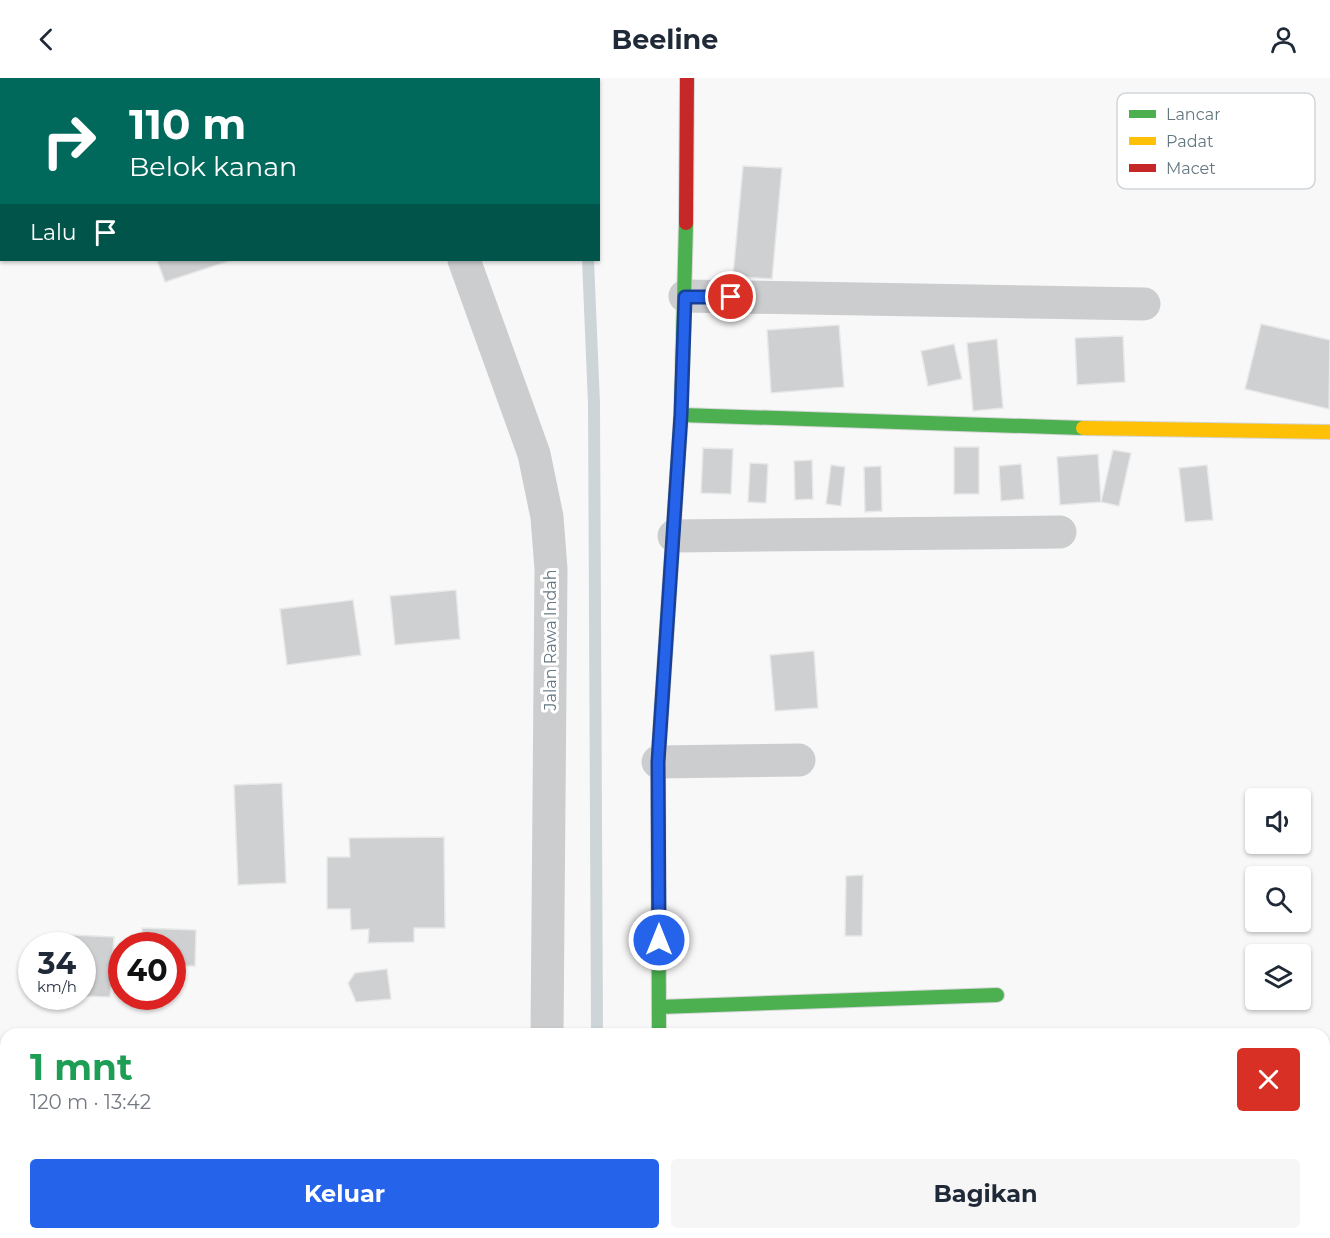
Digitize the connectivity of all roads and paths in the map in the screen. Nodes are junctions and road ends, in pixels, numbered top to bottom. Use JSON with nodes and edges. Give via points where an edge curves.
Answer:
{"nodes":[{"id":1,"x":687,"y":78,"type":"edge"},
{"id":2,"x":464,"y":261,"type":"edge"},
{"id":3,"x":685,"y":297,"type":"junction"},
{"id":4,"x":1144,"y":304,"type":"dead end"},
{"id":5,"x":681,"y":415,"type":"junction"},
{"id":6,"x":1330,"y":432,"type":"edge"},
{"id":7,"x":1060,"y":532,"type":"dead end"},
{"id":8,"x":674,"y":536,"type":"junction"},
{"id":9,"x":800,"y":760,"type":"dead end"},
{"id":10,"x":658,"y":762,"type":"junction"},
{"id":11,"x":997,"y":995,"type":"dead end"},
{"id":12,"x":659,"y":1007,"type":"junction"},
{"id":13,"x":548,"y":1028,"type":"edge"},
{"id":14,"x":658,"y":1028,"type":"edge"}],
"edges":[{"from":1,"to":3,"type":"street"},
{"from":2,"to":13,"type":"street","name":"Jalan Rawa Indah","via":[[534,454],[547,517],[551,569]]},
{"from":3,"to":4,"type":"street"},
{"from":3,"to":5,"type":"street"},
{"from":5,"to":6,"type":"street"},
{"from":5,"to":8,"type":"street"},
{"from":7,"to":8,"type":"street"},
{"from":8,"to":10,"type":"street"},
{"from":9,"to":10,"type":"street"},
{"from":10,"to":12,"type":"street"},
{"from":11,"to":12,"type":"street"},
{"from":12,"to":14,"type":"street"}]}
